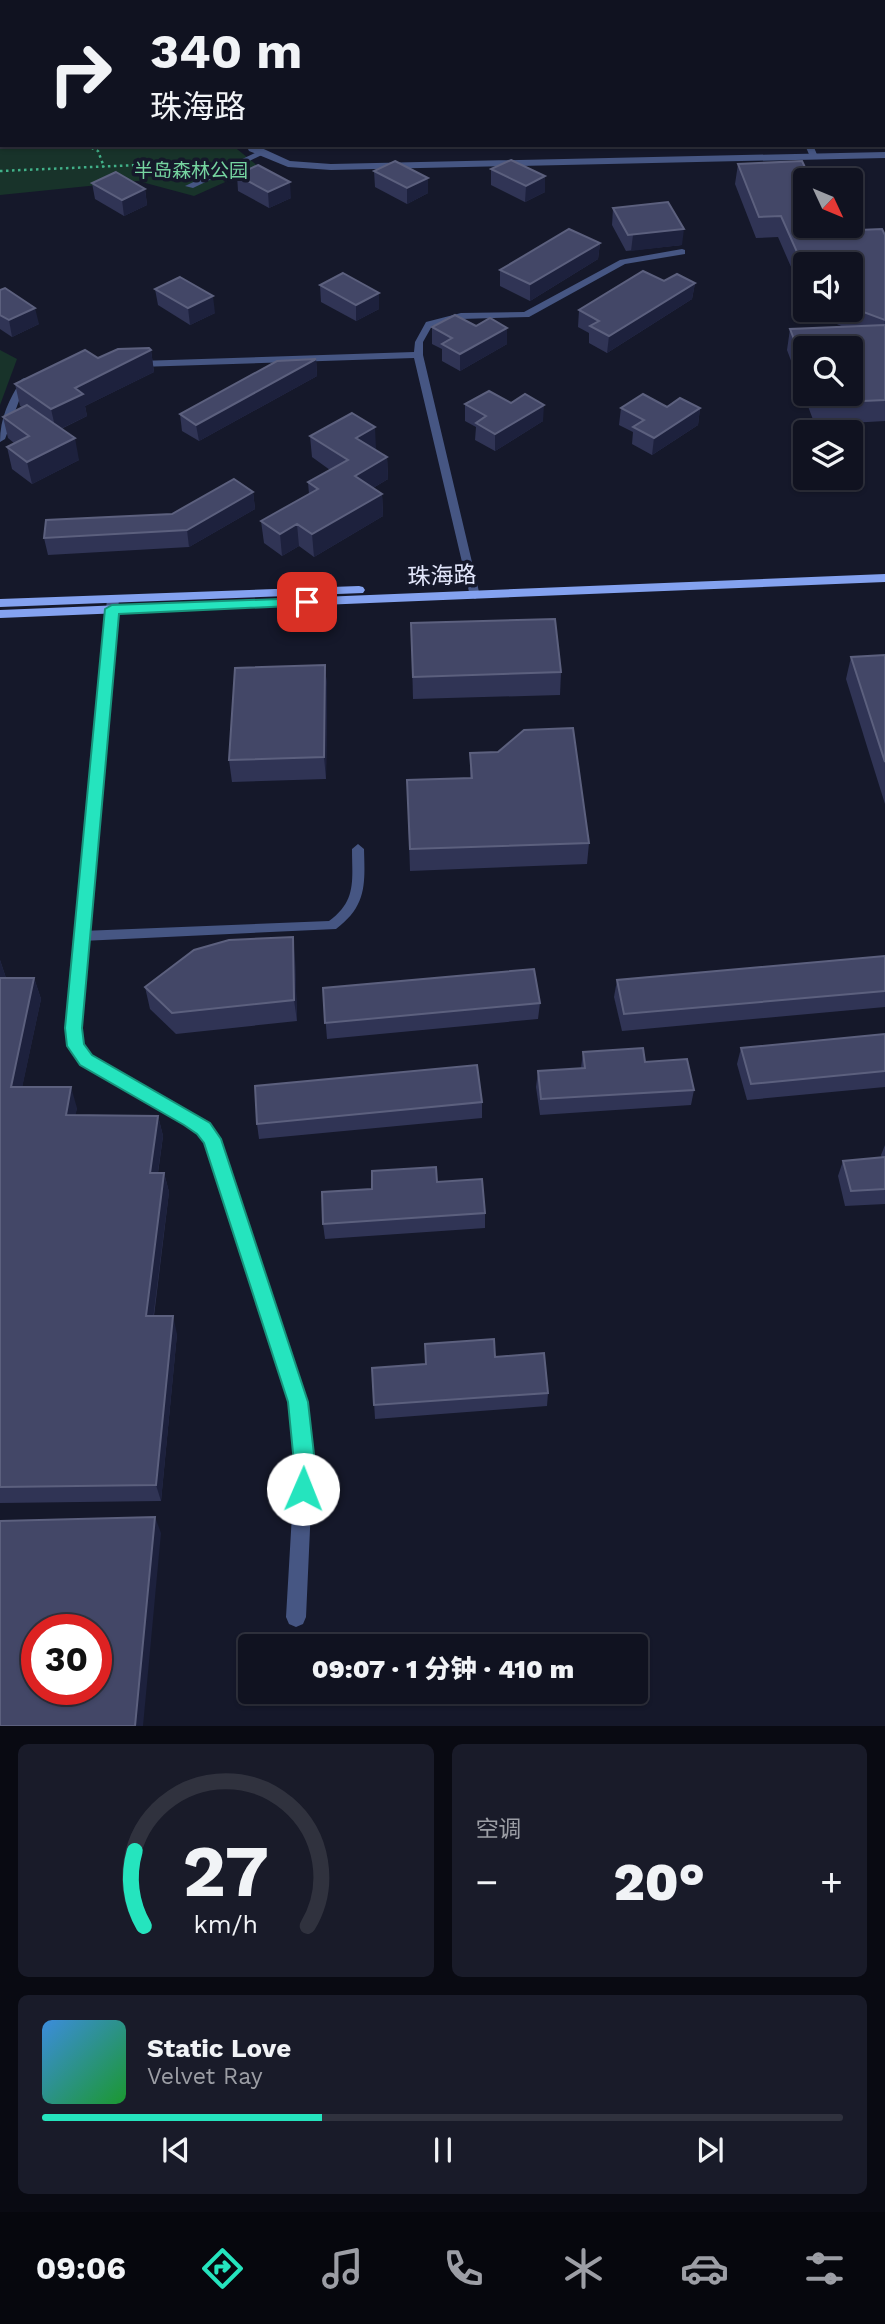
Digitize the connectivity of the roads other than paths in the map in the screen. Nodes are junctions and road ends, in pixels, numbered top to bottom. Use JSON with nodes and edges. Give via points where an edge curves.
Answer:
{"nodes":[{"id":1,"x":253,"y":147,"type":"edge"},
{"id":2,"x":810,"y":147,"type":"edge"},
{"id":3,"x":262,"y":153,"type":"junction"},
{"id":4,"x":885,"y":155,"type":"edge"},
{"id":5,"x":814,"y":157,"type":"junction"},
{"id":6,"x":190,"y":186,"type":"dead end"},
{"id":7,"x":682,"y":252,"type":"dead end"},
{"id":8,"x":418,"y":355,"type":"junction"},
{"id":9,"x":132,"y":365,"type":"edge"},
{"id":10,"x":33,"y":377,"type":"edge"},
{"id":11,"x":0,"y":439,"type":"edge"},
{"id":12,"x":885,"y":570,"type":"edge"},
{"id":13,"x":885,"y":578,"type":"edge"},
{"id":14,"x":473,"y":591,"type":"junction"},
{"id":15,"x":0,"y":603,"type":"edge"},
{"id":16,"x":113,"y":604,"type":"junction"},
{"id":17,"x":0,"y":614,"type":"edge"},
{"id":18,"x":358,"y":849,"type":"dead end"},
{"id":19,"x":82,"y":936,"type":"junction"},
{"id":20,"x":296,"y":1617,"type":"dead end"}],
"edges":[{"from":1,"to":3,"type":"street"},
{"from":2,"to":5,"type":"lane"},
{"from":3,"to":5,"type":"street","via":[[288,164],[331,167]]},
{"from":3,"to":6,"type":"street"},
{"from":4,"to":5,"type":"street"},
{"from":7,"to":8,"type":"lane","via":[[623,262],[526,315],[461,316],[429,324]]},
{"from":8,"to":9,"type":"lane"},
{"from":8,"to":14,"type":"lane"},
{"from":10,"to":11,"type":"lane","via":[[15,398]]},
{"from":12,"to":14,"type":"main road","name":"珠海路"},
{"from":13,"to":14,"type":"main road","name":"珠海路"},
{"from":14,"to":16,"type":"main road","name":"珠海路"},
{"from":15,"to":16,"type":"main road","name":"珠海路"},
{"from":16,"to":17,"type":"main road","name":"珠海路"},
{"from":16,"to":19,"type":"street"},
{"from":18,"to":19,"type":"lane","via":[[357,895],[349,916],[332,926]]},
{"from":19,"to":20,"type":"street","via":[[73,1028],[76,1046],[86,1060],[203,1128],[212,1139],[290,1373],[304,1463]]}]}
